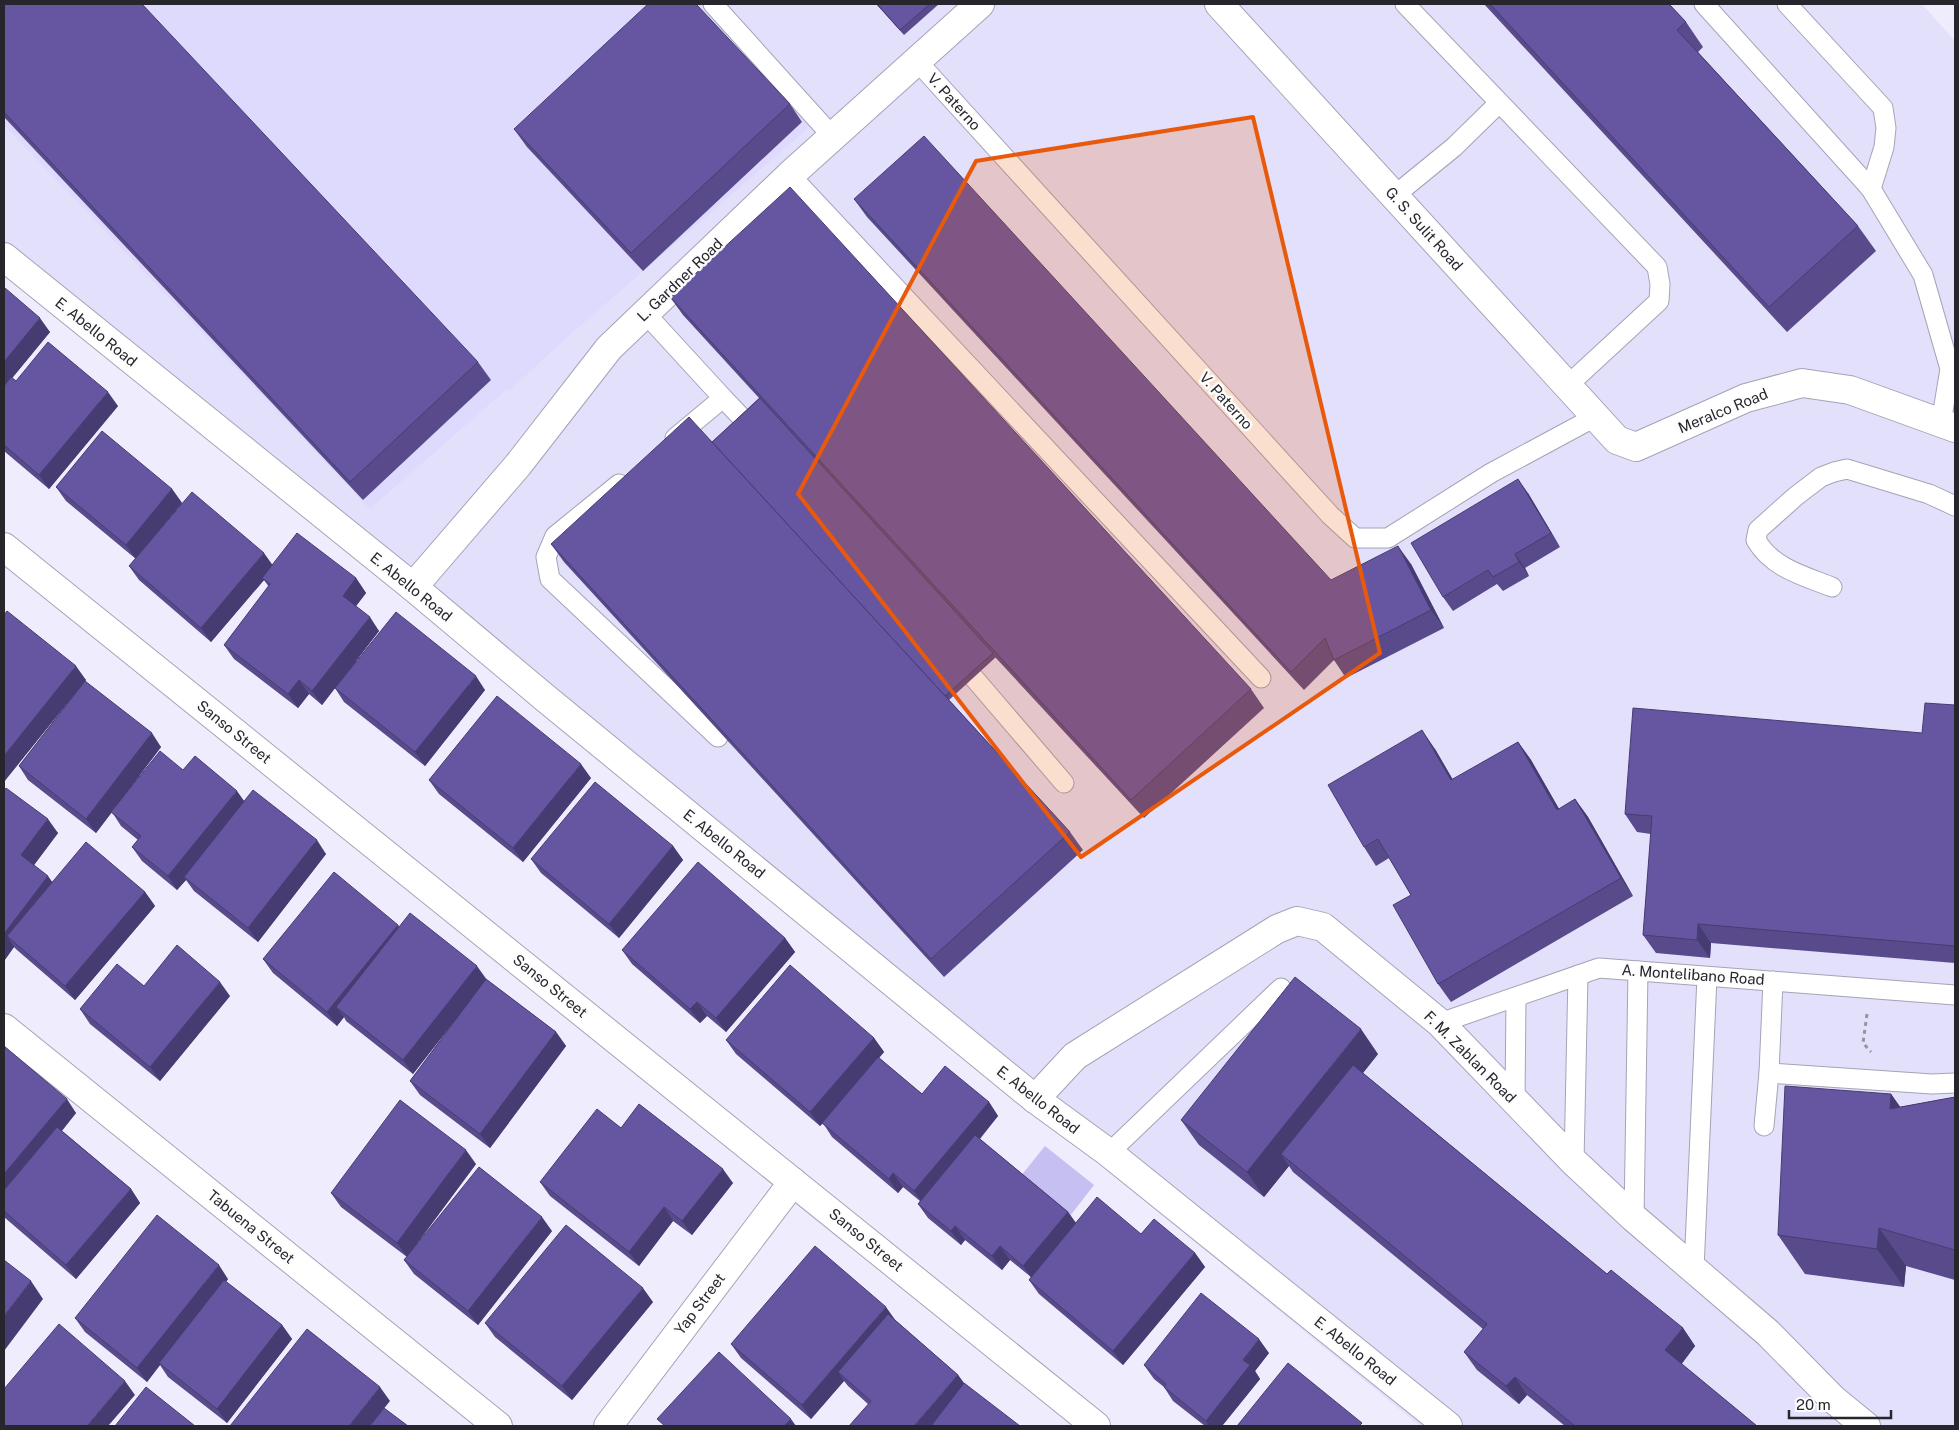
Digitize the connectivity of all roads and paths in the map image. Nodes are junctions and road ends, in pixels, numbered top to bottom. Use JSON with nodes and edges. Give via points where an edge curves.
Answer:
{"nodes":[{"id":1,"x":713,"y":4,"type":"edge"},
{"id":2,"x":980,"y":4,"type":"edge"},
{"id":3,"x":1405,"y":4,"type":"edge"},
{"id":4,"x":1704,"y":4,"type":"edge"},
{"id":5,"x":1787,"y":4,"type":"edge"},
{"id":6,"x":1223,"y":5,"type":"edge"},
{"id":7,"x":917,"y":61,"type":"junction"},
{"id":8,"x":1499,"y":104,"type":"junction"},
{"id":9,"x":833,"y":137,"type":"junction"},
{"id":10,"x":790,"y":175,"type":"junction"},
{"id":11,"x":1871,"y":189,"type":"junction"},
{"id":12,"x":1394,"y":196,"type":"junction"},
{"id":13,"x":4,"y":257,"type":"edge"},
{"id":14,"x":645,"y":314,"type":"junction"},
{"id":15,"x":1953,"y":368,"type":"edge"},
{"id":16,"x":1567,"y":386,"type":"junction"},
{"id":17,"x":723,"y":398,"type":"junction"},
{"id":18,"x":1595,"y":417,"type":"junction"},
{"id":19,"x":744,"y":420,"type":"edge"},
{"id":20,"x":1948,"y":426,"type":"edge"},
{"id":21,"x":662,"y":448,"type":"edge"},
{"id":22,"x":1636,"y":448,"type":"joint"},
{"id":23,"x":632,"y":473,"type":"edge"},
{"id":24,"x":1955,"y":506,"type":"edge"},
{"id":25,"x":4,"y":547,"type":"edge"},
{"id":26,"x":413,"y":587,"type":"junction"},
{"id":27,"x":1832,"y":588,"type":"dead end"},
{"id":28,"x":974,"y":678,"type":"edge"},
{"id":29,"x":1261,"y":678,"type":"dead end"},
{"id":30,"x":718,"y":738,"type":"edge"},
{"id":31,"x":1064,"y":782,"type":"dead end"},
{"id":32,"x":1638,"y":971,"type":"junction"},
{"id":33,"x":1578,"y":975,"type":"junction"},
{"id":34,"x":1707,"y":977,"type":"junction"},
{"id":35,"x":1773,"y":981,"type":"junction"},
{"id":36,"x":1281,"y":988,"type":"dead end"},
{"id":37,"x":1871,"y":989,"type":"junction"},
{"id":38,"x":1955,"y":995,"type":"edge"},
{"id":39,"x":1516,"y":997,"type":"junction"},
{"id":40,"x":1440,"y":1023,"type":"junction"},
{"id":41,"x":4,"y":1028,"type":"edge"},
{"id":42,"x":1769,"y":1073,"type":"junction"},
{"id":43,"x":1897,"y":1082,"type":"junction"},
{"id":44,"x":1955,"y":1083,"type":"edge"},
{"id":45,"x":1035,"y":1099,"type":"junction"},
{"id":46,"x":1515,"y":1101,"type":"junction"},
{"id":47,"x":1764,"y":1126,"type":"dead end"},
{"id":48,"x":1109,"y":1153,"type":"junction"},
{"id":49,"x":1574,"y":1162,"type":"junction"},
{"id":50,"x":793,"y":1182,"type":"junction"},
{"id":51,"x":1634,"y":1218,"type":"junction"},
{"id":52,"x":1694,"y":1269,"type":"junction"},
{"id":53,"x":498,"y":1426,"type":"edge"},
{"id":54,"x":608,"y":1426,"type":"edge"},
{"id":55,"x":1096,"y":1426,"type":"edge"},
{"id":56,"x":1448,"y":1426,"type":"edge"},
{"id":57,"x":1866,"y":1426,"type":"edge"}],
"edges":[{"from":1,"to":9,"type":"lane"},
{"from":2,"to":7,"type":"street","name":"L. Gardner Road"},
{"from":3,"to":8,"type":"lane"},
{"from":4,"to":11,"type":"lane"},
{"from":5,"to":11,"type":"lane","via":[[1883,108],[1884,147]]},
{"from":6,"to":12,"type":"street","name":"G. S. Sulit Road"},
{"from":7,"to":9,"type":"street","name":"L. Gardner Road"},
{"from":7,"to":18,"type":"lane","name":"V. Paterno","via":[[1355,538],[1388,538],[1491,473]]},
{"from":8,"to":12,"type":"lane","via":[[1454,147]]},
{"from":8,"to":16,"type":"lane","via":[[1656,267],[1659,301]]},
{"from":9,"to":10,"type":"street","name":"L. Gardner Road"},
{"from":10,"to":14,"type":"street","name":"L. Gardner Road"},
{"from":10,"to":29,"type":"lane"},
{"from":11,"to":15,"type":"lane","via":[[1923,275]]},
{"from":12,"to":16,"type":"street","name":"G. S. Sulit Road"},
{"from":13,"to":26,"type":"street","name":"E. Abello Road"},
{"from":14,"to":17,"type":"lane"},
{"from":14,"to":26,"type":"street","name":"L. Gardner Road","via":[[609,348],[518,465]]},
{"from":15,"to":20,"type":"lane"},
{"from":16,"to":18,"type":"street","name":"G. S. Sulit Road"},
{"from":17,"to":19,"type":"lane"},
{"from":17,"to":21,"type":"lane"},
{"from":18,"to":22,"type":"street","name":"G. S. Sulit Road","via":[[1617,440]]},
{"from":20,"to":22,"type":"street","name":"Meralco Road","via":[[1850,390],[1802,383],[1746,398]]},
{"from":23,"to":30,"type":"lane","via":[[556,536],[546,557],[550,579]]},
{"from":24,"to":27,"type":"lane","via":[[1929,494],[1847,470],[1821,477],[1758,530],[1756,540],[1776,563]]},
{"from":25,"to":50,"type":"street","name":"Sanso Street"},
{"from":26,"to":45,"type":"street","name":"E. Abello Road"},
{"from":28,"to":31,"type":"lane"},
{"from":32,"to":33,"type":"lane","name":"A. Montelibano Road","via":[[1599,968]]},
{"from":32,"to":34,"type":"lane","name":"A. Montelibano Road"},
{"from":32,"to":51,"type":"lane"},
{"from":33,"to":39,"type":"lane","name":"A. Montelibano Road"},
{"from":33,"to":49,"type":"lane"},
{"from":34,"to":35,"type":"lane","name":"A. Montelibano Road"},
{"from":34,"to":52,"type":"lane"},
{"from":35,"to":37,"type":"lane","name":"A. Montelibano Road"},
{"from":35,"to":42,"type":"lane"},
{"from":36,"to":48,"type":"lane"},
{"from":37,"to":38,"type":"lane","name":"A. Montelibano Road"},
{"from":37,"to":43,"type":"path","via":[[1863,1043]]},
{"from":39,"to":40,"type":"lane","name":"A. Montelibano Road"},
{"from":39,"to":46,"type":"lane"},
{"from":40,"to":45,"type":"street","name":"F. M. Zablan Road","via":[[1323,927],[1298,921],[1277,929],[1075,1056]]},
{"from":40,"to":46,"type":"street","name":"F. M. Zablan Road"},
{"from":41,"to":53,"type":"street","name":"Tabuena Street"},
{"from":42,"to":43,"type":"lane"},
{"from":42,"to":47,"type":"lane"},
{"from":43,"to":44,"type":"lane"},
{"from":45,"to":48,"type":"street","name":"E. Abello Road"},
{"from":46,"to":49,"type":"street","name":"F. M. Zablan Road"},
{"from":48,"to":56,"type":"street","name":"E. Abello Road"},
{"from":49,"to":51,"type":"street","name":"F. M. Zablan Road"},
{"from":50,"to":54,"type":"street","name":"Yap Street"},
{"from":50,"to":55,"type":"street","name":"Sanso Street"},
{"from":51,"to":52,"type":"street","name":"F. M. Zablan Road"},
{"from":52,"to":57,"type":"street","name":"F. M. Zablan Road","via":[[1768,1333],[1833,1399]]}]}
